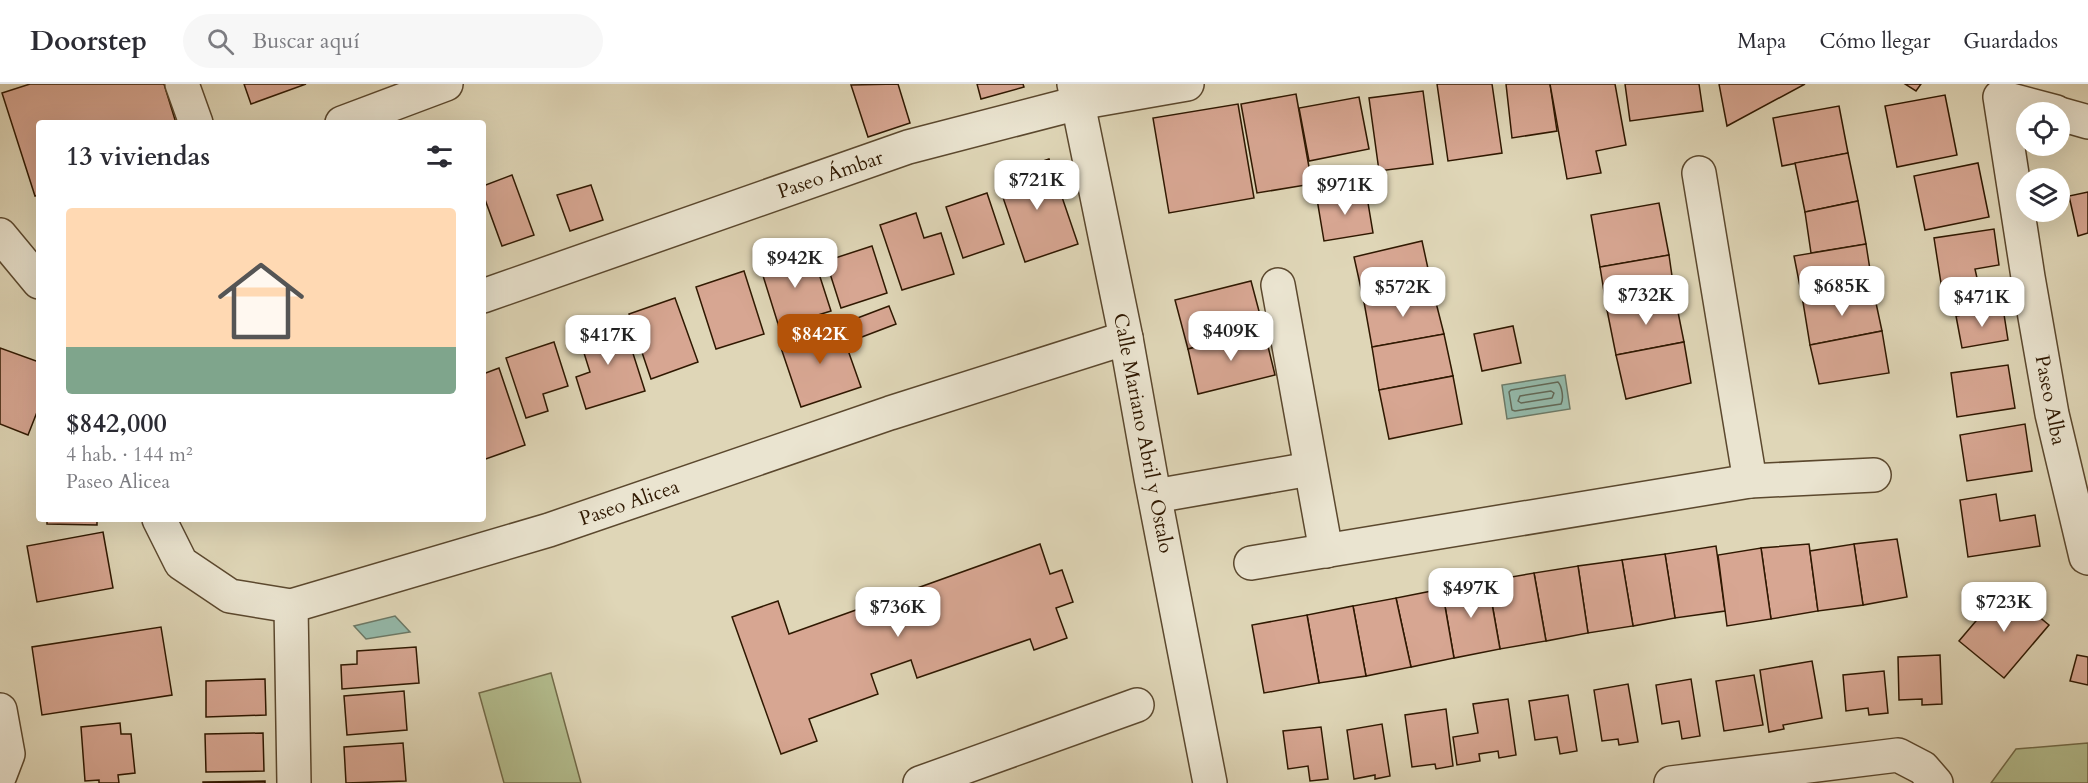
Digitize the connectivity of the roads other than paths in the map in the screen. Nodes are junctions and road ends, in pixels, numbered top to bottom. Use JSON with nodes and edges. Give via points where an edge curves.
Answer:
{"nodes":[{"id":1,"x":182,"y":84,"type":"edge"},
{"id":2,"x":446,"y":84,"type":"edge"},
{"id":3,"x":1187,"y":84,"type":"edge"},
{"id":4,"x":1076,"y":94,"type":"edge"},
{"id":5,"x":2021,"y":102,"type":"edge"},
{"id":6,"x":2070,"y":117,"type":"edge"},
{"id":7,"x":195,"y":120,"type":"edge"},
{"id":8,"x":350,"y":120,"type":"edge"},
{"id":9,"x":2088,"y":122,"type":"edge"},
{"id":10,"x":1699,"y":173,"type":"dead end"},
{"id":11,"x":13,"y":245,"type":"edge"},
{"id":12,"x":36,"y":278,"type":"edge"},
{"id":13,"x":1278,"y":285,"type":"dead end"},
{"id":14,"x":486,"y":295,"type":"edge"},
{"id":15,"x":1126,"y":338,"type":"junction"},
{"id":16,"x":1310,"y":469,"type":"junction"},
{"id":17,"x":1874,"y":476,"type":"dead end"},
{"id":18,"x":1750,"y":480,"type":"junction"},
{"id":19,"x":1155,"y":496,"type":"junction"},
{"id":20,"x":161,"y":522,"type":"edge"},
{"id":21,"x":1326,"y":551,"type":"junction"},
{"id":22,"x":2088,"y":558,"type":"edge"},
{"id":23,"x":1251,"y":563,"type":"dead end"},
{"id":24,"x":291,"y":606,"type":"junction"},
{"id":25,"x":1137,"y":705,"type":"dead end"},
{"id":26,"x":0,"y":710,"type":"edge"},
{"id":27,"x":0,"y":775,"type":"edge"},
{"id":28,"x":294,"y":783,"type":"edge"},
{"id":29,"x":920,"y":783,"type":"edge"},
{"id":30,"x":1210,"y":783,"type":"edge"},
{"id":31,"x":1671,"y":783,"type":"edge"},
{"id":32,"x":1936,"y":783,"type":"edge"}],
"edges":[{"from":1,"to":7,"type":"street"},
{"from":2,"to":8,"type":"street"},
{"from":3,"to":4,"type":"street","name":"Paseo Ámbar"},
{"from":4,"to":14,"type":"street","name":"Paseo Ámbar","via":[[908,147]]},
{"from":4,"to":15,"type":"street","name":"Calle Mariano Abril y Ostalo"},
{"from":5,"to":22,"type":"street","name":"Paseo Alba","via":[[2001,96],[2052,414]]},
{"from":6,"to":9,"type":"street"},
{"from":10,"to":18,"type":"street"},
{"from":11,"to":12,"type":"street"},
{"from":13,"to":16,"type":"street"},
{"from":15,"to":19,"type":"street","name":"Calle Mariano Abril y Ostalo"},
{"from":15,"to":24,"type":"street","name":"Paseo Alicea","via":[[890,413],[549,530]]},
{"from":16,"to":19,"type":"street"},
{"from":16,"to":21,"type":"street"},
{"from":17,"to":18,"type":"street"},
{"from":18,"to":21,"type":"street"},
{"from":19,"to":30,"type":"street","name":"Calle Mariano Abril y Ostalo"},
{"from":20,"to":24,"type":"street","name":"Paseo Alicea","via":[[181,562],[230,596]]},
{"from":21,"to":23,"type":"street"},
{"from":24,"to":28,"type":"street"},
{"from":25,"to":29,"type":"street"},
{"from":26,"to":27,"type":"street","via":[[8,754]]},
{"from":31,"to":32,"type":"street","via":[[1898,755],[1923,768]]}]}
